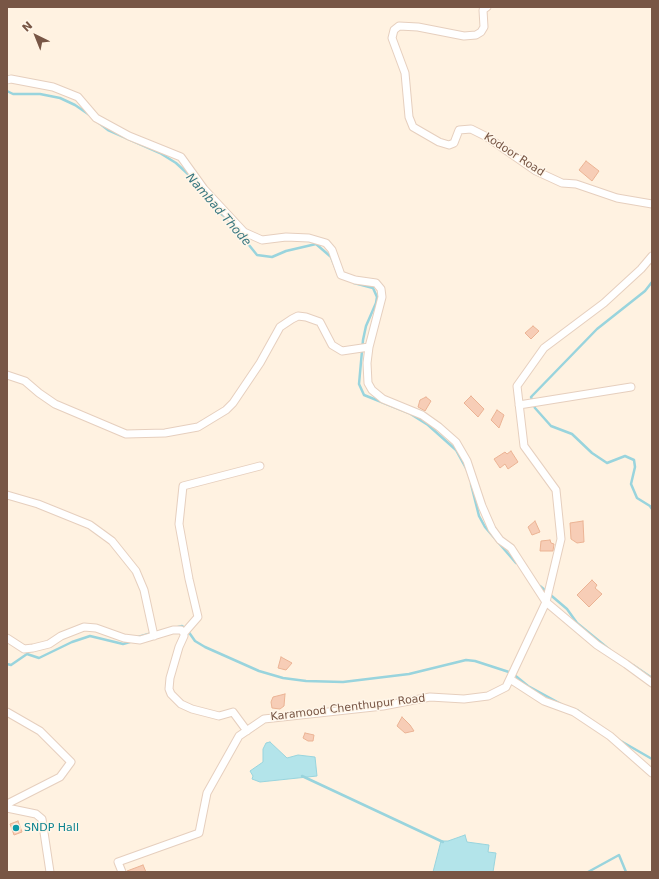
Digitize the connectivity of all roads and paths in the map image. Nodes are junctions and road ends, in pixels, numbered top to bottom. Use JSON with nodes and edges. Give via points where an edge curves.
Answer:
{"nodes":[{"id":1,"x":486,"y":7,"type":"edge"},
{"id":2,"x":7,"y":80,"type":"edge"},
{"id":3,"x":652,"y":204,"type":"edge"},
{"id":4,"x":652,"y":256,"type":"edge"},
{"id":5,"x":369,"y":348,"type":"junction"},
{"id":6,"x":7,"y":375,"type":"edge"},
{"id":7,"x":631,"y":387,"type":"dead end"},
{"id":8,"x":519,"y":405,"type":"junction"},
{"id":9,"x":260,"y":466,"type":"dead end"},
{"id":10,"x":7,"y":495,"type":"edge"},
{"id":11,"x":547,"y":599,"type":"junction"},
{"id":12,"x":184,"y":633,"type":"junction"},
{"id":13,"x":154,"y":636,"type":"junction"},
{"id":14,"x":7,"y":638,"type":"edge"},
{"id":15,"x":511,"y":676,"type":"junction"},
{"id":16,"x":652,"y":683,"type":"edge"},
{"id":17,"x":7,"y":712,"type":"edge"},
{"id":18,"x":247,"y":731,"type":"junction"},
{"id":19,"x":652,"y":773,"type":"edge"},
{"id":20,"x":7,"y":804,"type":"edge"},
{"id":21,"x":7,"y":808,"type":"edge"},
{"id":22,"x":50,"y":872,"type":"edge"},
{"id":23,"x":122,"y":872,"type":"edge"}],
"edges":[{"from":1,"to":3,"type":"street","name":"Kodoor Road","via":[[483,10],[484,28],[476,36],[399,26],[392,33],[404,73],[409,116],[413,127],[439,142],[450,145],[454,143],[459,130],[471,129],[536,171],[562,183],[576,184],[617,198]]},
{"from":2,"to":5,"type":"street","via":[[53,88],[78,97],[96,118],[129,136],[181,157],[204,189],[244,232],[262,240],[286,237],[326,243],[332,250],[341,275],[376,283],[381,289],[382,297]]},
{"from":4,"to":8,"type":"street","via":[[604,303],[544,348],[517,386]]},
{"from":5,"to":6,"type":"street","via":[[342,351],[332,344],[320,322],[298,316],[280,327],[268,352],[233,403],[198,427],[165,433],[126,434],[56,404],[25,381]]},
{"from":5,"to":11,"type":"street","via":[[368,383],[372,390],[383,399],[422,415],[456,442],[467,461],[492,529],[500,540],[511,548]]},
{"from":7,"to":8,"type":"street"},
{"from":8,"to":11,"type":"street","via":[[524,446],[556,490],[561,539]]},
{"from":9,"to":12,"type":"street","via":[[183,486],[179,524],[198,617]]},
{"from":10,"to":13,"type":"street","via":[[38,504],[90,525],[112,541],[136,571],[144,590]]},
{"from":11,"to":15,"type":"street"},
{"from":11,"to":16,"type":"street","via":[[596,645]]},
{"from":12,"to":13,"type":"street","via":[[176,629]]},
{"from":12,"to":18,"type":"street","via":[[170,678],[171,694],[192,710],[219,716],[233,712]]},
{"from":13,"to":14,"type":"street","via":[[140,640],[124,638],[96,628],[84,628],[61,636],[49,644],[24,649]]},
{"from":15,"to":18,"type":"street","name":"Karamood Chenthupur Road","via":[[506,687],[488,696],[464,699],[430,697],[383,706],[264,719]]},
{"from":15,"to":19,"type":"street","via":[[544,701],[574,712],[610,736]]},
{"from":17,"to":20,"type":"street","via":[[40,731],[71,762],[60,777]]},
{"from":18,"to":23,"type":"street","name":"Karamood Chenthupur Road","via":[[239,736],[207,792],[199,833],[118,862]]},
{"from":21,"to":22,"type":"street","via":[[36,814],[42,819]]}]}
